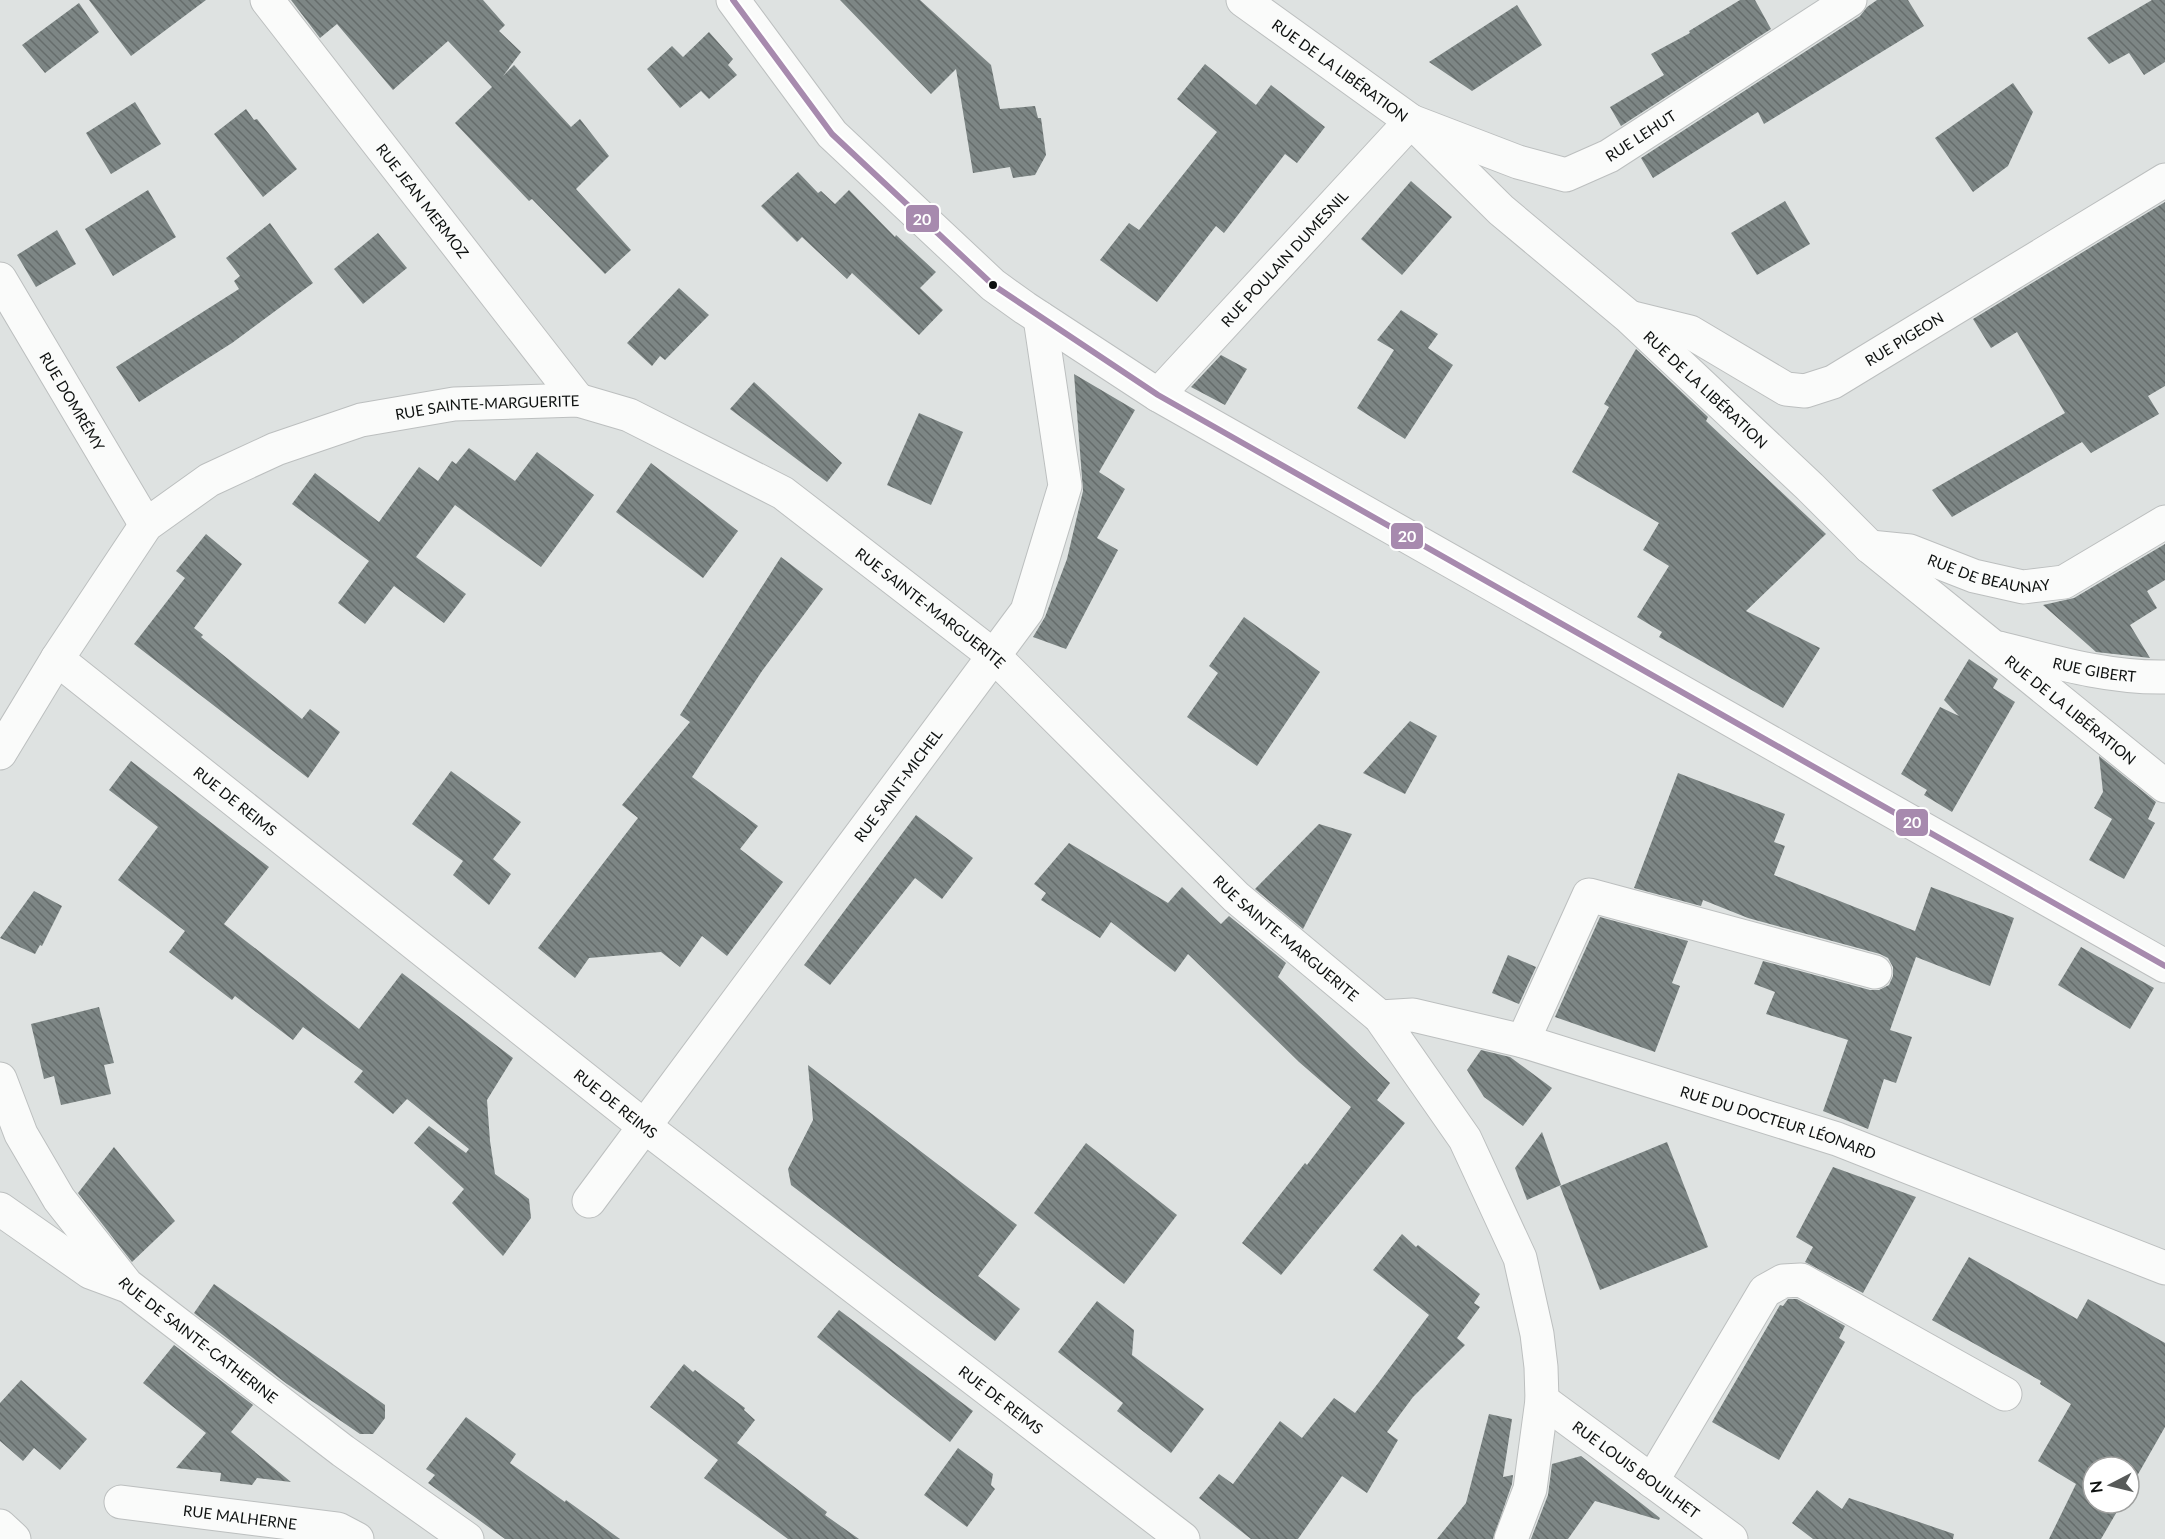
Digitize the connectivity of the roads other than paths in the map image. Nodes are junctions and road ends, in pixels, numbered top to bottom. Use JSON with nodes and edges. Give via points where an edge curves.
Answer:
{"nodes":[{"id":1,"x":267,"y":0,"type":"edge"},
{"id":2,"x":733,"y":0,"type":"edge"},
{"id":3,"x":1243,"y":0,"type":"edge"},
{"id":4,"x":1850,"y":0,"type":"edge"},
{"id":5,"x":1411,"y":121,"type":"junction"},
{"id":6,"x":2165,"y":180,"type":"edge"},
{"id":7,"x":0,"y":279,"type":"edge"},
{"id":8,"x":1628,"y":316,"type":"junction"},
{"id":9,"x":1040,"y":318,"type":"junction"},
{"id":10,"x":1158,"y":395,"type":"junction"},
{"id":11,"x":578,"y":400,"type":"junction"},
{"id":12,"x":2165,"y":522,"type":"edge"},
{"id":13,"x":146,"y":525,"type":"junction"},
{"id":14,"x":1870,"y":547,"type":"junction"},
{"id":15,"x":1989,"y":645,"type":"junction"},
{"id":16,"x":994,"y":656,"type":"junction"},
{"id":17,"x":57,"y":659,"type":"junction"},
{"id":18,"x":2165,"y":677,"type":"edge"},
{"id":19,"x":0,"y":753,"type":"edge"},
{"id":20,"x":2165,"y":786,"type":"edge"},
{"id":21,"x":2165,"y":966,"type":"edge"},
{"id":22,"x":1875,"y":972,"type":"dead end"},
{"id":23,"x":1380,"y":1017,"type":"junction"},
{"id":24,"x":1523,"y":1041,"type":"junction"},
{"id":25,"x":0,"y":1079,"type":"edge"},
{"id":26,"x":644,"y":1126,"type":"junction"},
{"id":27,"x":589,"y":1201,"type":"dead end"},
{"id":28,"x":0,"y":1209,"type":"edge"},
{"id":29,"x":2165,"y":1268,"type":"edge"},
{"id":30,"x":127,"y":1285,"type":"junction"},
{"id":31,"x":2005,"y":1394,"type":"dead end"},
{"id":32,"x":1542,"y":1400,"type":"junction"},
{"id":33,"x":1652,"y":1481,"type":"junction"},
{"id":34,"x":121,"y":1502,"type":"dead end"},
{"id":35,"x":0,"y":1526,"type":"edge"},
{"id":36,"x":14,"y":1539,"type":"edge"},
{"id":37,"x":357,"y":1539,"type":"edge"},
{"id":38,"x":466,"y":1539,"type":"edge"},
{"id":39,"x":1183,"y":1539,"type":"edge"},
{"id":40,"x":1511,"y":1539,"type":"edge"},
{"id":41,"x":1731,"y":1539,"type":"edge"}],
"edges":[{"from":1,"to":11,"type":"street","name":"RUE JEAN MERMOZ"},
{"from":2,"to":9,"type":"street","via":[[832,134],[993,285]]},
{"from":3,"to":5,"type":"street","name":"RUE DE LA LIBÉRATION"},
{"from":4,"to":5,"type":"street","name":"RUE LEHUT","via":[[1609,156],[1566,175],[1518,162]]},
{"from":5,"to":8,"type":"street","name":"RUE DE LA LIBÉRATION","via":[[1501,210]]},
{"from":5,"to":10,"type":"street","name":"RUE POULAIN DUMESNIL"},
{"from":6,"to":8,"type":"street","name":"RUE PIGEON","via":[[1833,382],[1805,391],[1786,389],[1690,332]]},
{"from":7,"to":13,"type":"street","name":"RUE DOMRÉMY"},
{"from":8,"to":14,"type":"street","name":"RUE DE LA LIBÉRATION"},
{"from":9,"to":10,"type":"street"},
{"from":9,"to":16,"type":"street","name":"RUE SAINT-MICHEL","via":[[1065,486],[1028,611]]},
{"from":10,"to":21,"type":"street"},
{"from":11,"to":13,"type":"street","name":"RUE SAINTE-MARGUERITE","via":[[454,404],[361,420],[276,449],[209,480]]},
{"from":11,"to":16,"type":"street","name":"RUE SAINTE-MARGUERITE","via":[[628,415],[783,493]]},
{"from":12,"to":14,"type":"street","name":"RUE DE BEAUNAY","via":[[2064,582],[2023,587],[1974,576],[1910,551]]},
{"from":13,"to":17,"type":"street","name":"RUE SAINTE-MARGUERITE"},
{"from":14,"to":15,"type":"street","name":"RUE DE LA LIBÉRATION"},
{"from":15,"to":18,"type":"street","name":"RUE GIBERT","via":[[2130,677]]},
{"from":15,"to":20,"type":"street","name":"RUE DE LA LIBÉRATION"},
{"from":16,"to":23,"type":"street","name":"RUE SAINTE-MARGUERITE","via":[[1236,897]]},
{"from":16,"to":26,"type":"street","name":"RUE SAINT-MICHEL"},
{"from":17,"to":19,"type":"street"},
{"from":17,"to":26,"type":"street","name":"RUE DE REIMS"},
{"from":22,"to":24,"type":"street","via":[[1589,895]]},
{"from":23,"to":24,"type":"street","name":"RUE DU DOCTEUR LÉONARD","via":[[1413,1015]]},
{"from":23,"to":32,"type":"street","name":"RUE SAINTE-MARGUERITE","via":[[1465,1139],[1520,1258],[1537,1334]]},
{"from":24,"to":29,"type":"street","name":"RUE DU DOCTEUR LÉONARD","via":[[1837,1138]]},
{"from":25,"to":30,"type":"street","name":"RUE DE SAINTE-CATHERINE","via":[[21,1134],[59,1199]]},
{"from":26,"to":27,"type":"street","name":"RUE SAINT-MICHEL"},
{"from":26,"to":39,"type":"street","name":"RUE DE REIMS"},
{"from":28,"to":30,"type":"street","via":[[90,1272]]},
{"from":30,"to":38,"type":"street","name":"RUE DE SAINTE-CATHERINE","via":[[343,1451]]},
{"from":31,"to":33,"type":"street","via":[[1801,1280],[1783,1281],[1765,1291]]},
{"from":32,"to":33,"type":"street","name":"RUE LOUIS BOUILHET"},
{"from":32,"to":40,"type":"street","via":[[1530,1489]]},
{"from":33,"to":41,"type":"street","name":"RUE LOUIS BOUILHET"},
{"from":34,"to":37,"type":"street","name":"RUE MALHERNE","via":[[338,1529]]},
{"from":35,"to":36,"type":"street"}]}
